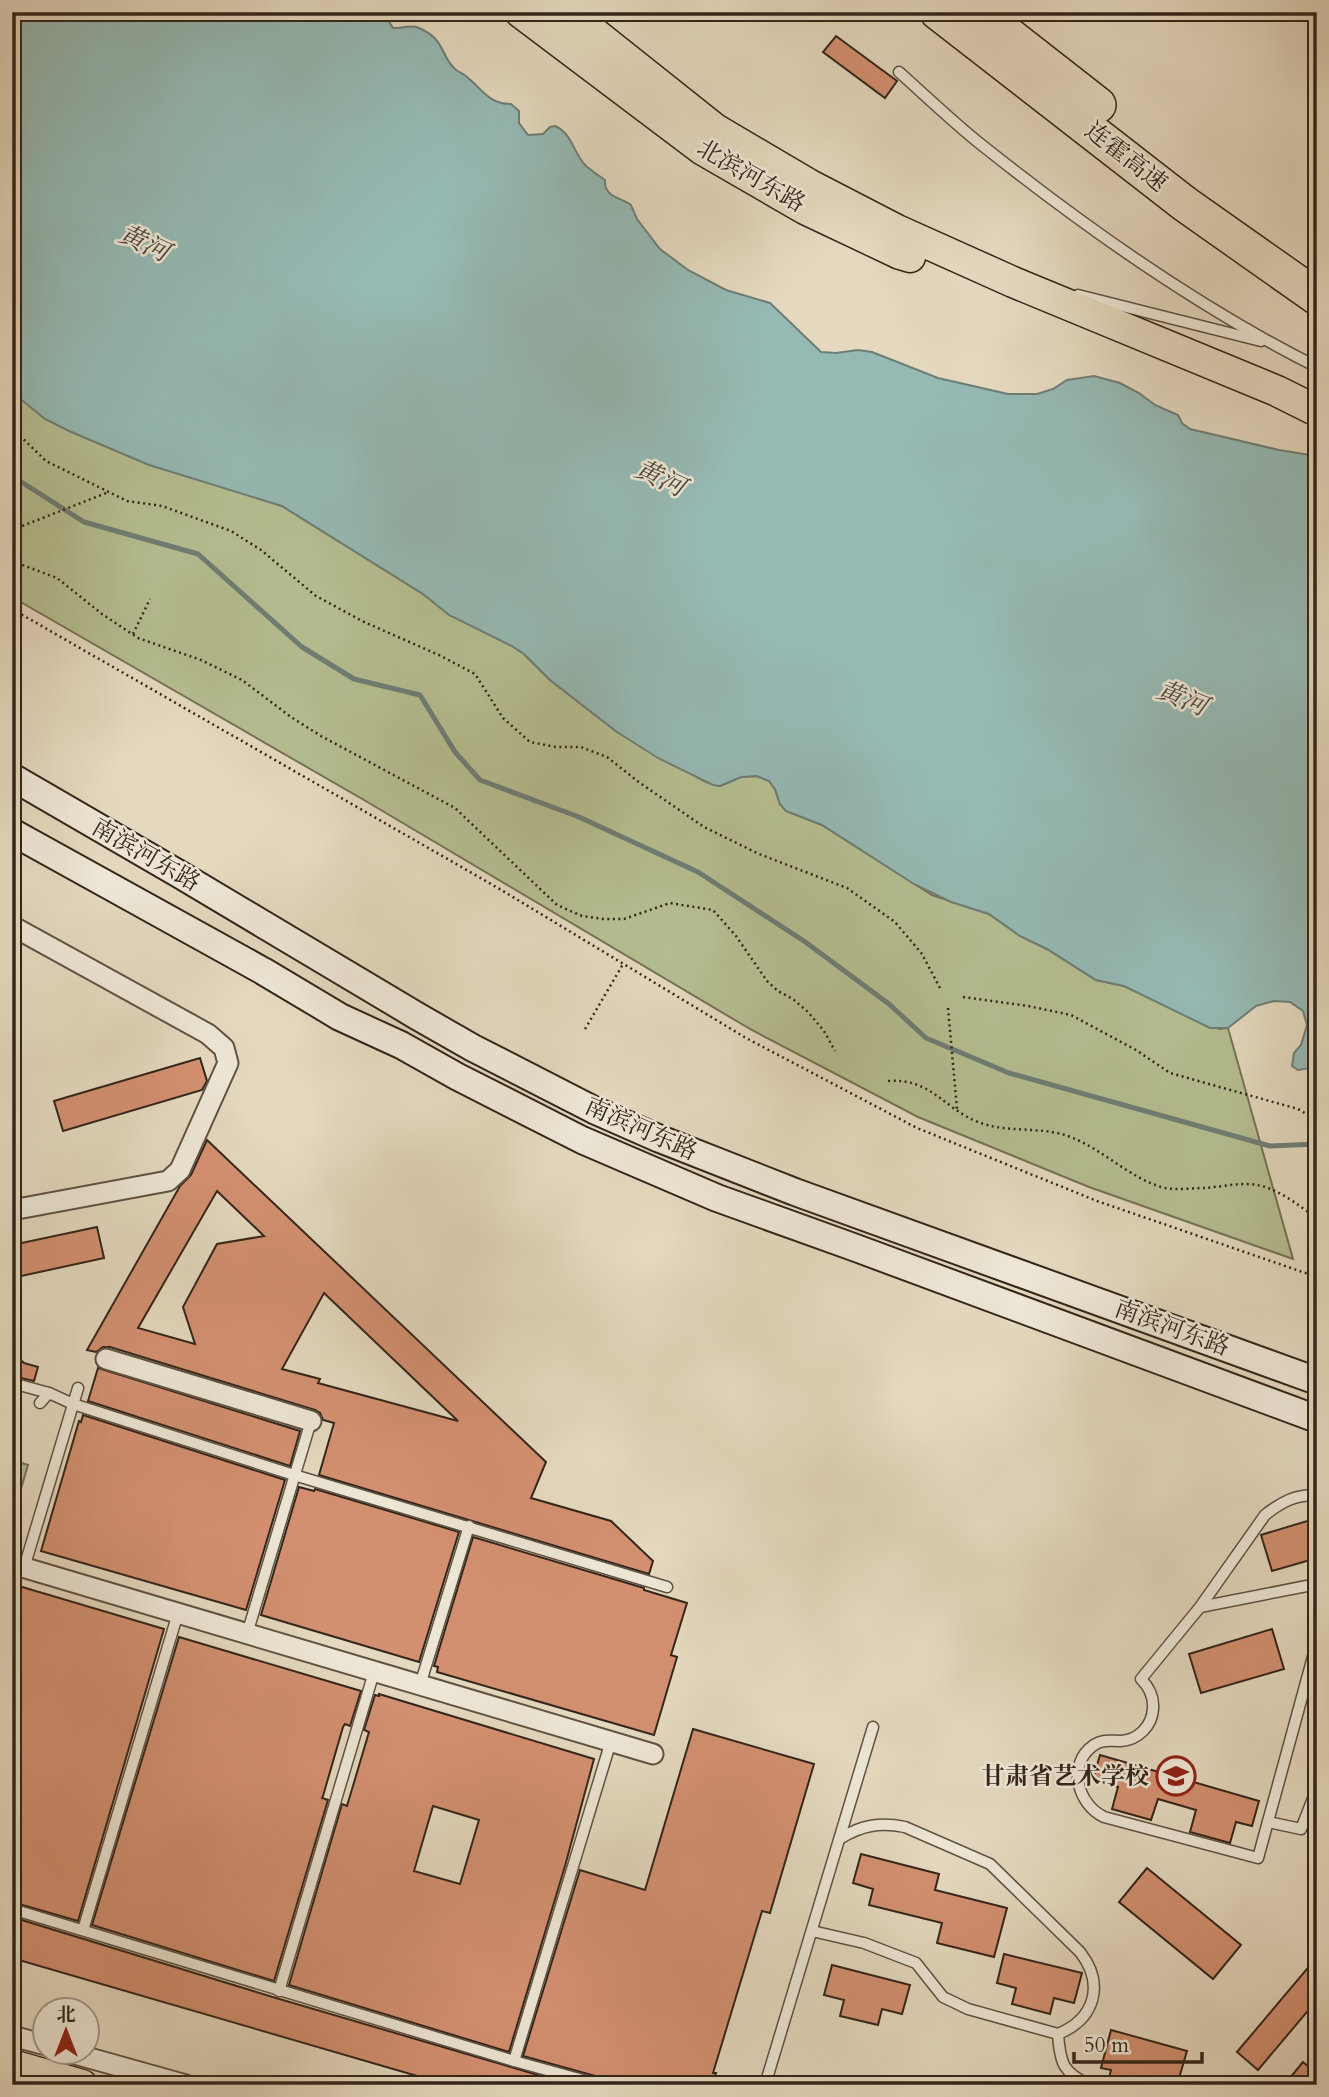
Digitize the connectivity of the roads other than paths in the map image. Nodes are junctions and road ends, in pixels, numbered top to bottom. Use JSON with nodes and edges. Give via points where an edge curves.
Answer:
{"nodes":[{"id":1,"x":520,"y":12,"type":"edge"},
{"id":2,"x":568,"y":12,"type":"edge"},
{"id":3,"x":938,"y":12,"type":"edge"},
{"id":4,"x":979,"y":12,"type":"edge"},
{"id":5,"x":548,"y":35,"type":"junction"},
{"id":6,"x":899,"y":72,"type":"dead end"},
{"id":7,"x":1317,"y":268,"type":"edge"},
{"id":8,"x":1013,"y":282,"type":"junction"},
{"id":9,"x":1317,"y":297,"type":"edge"},
{"id":10,"x":1270,"y":344,"type":"junction"},
{"id":11,"x":1317,"y":367,"type":"edge"},
{"id":12,"x":1317,"y":411,"type":"edge"},
{"id":13,"x":12,"y":777,"type":"edge"},
{"id":14,"x":12,"y":793,"type":"edge"},
{"id":15,"x":12,"y":832,"type":"edge"},
{"id":16,"x":179,"y":874,"type":"junction"},
{"id":17,"x":12,"y":926,"type":"edge"},
{"id":18,"x":284,"y":935,"type":"junction"},
{"id":19,"x":263,"y":971,"type":"junction"},
{"id":20,"x":12,"y":1210,"type":"edge"},
{"id":21,"x":106,"y":1359,"type":"dead end"},
{"id":22,"x":1317,"y":1381,"type":"edge"},
{"id":23,"x":12,"y":1383,"type":"edge"},
{"id":24,"x":78,"y":1388,"type":"dead end"},
{"id":25,"x":48,"y":1393,"type":"junction"},
{"id":26,"x":40,"y":1403,"type":"dead end"},
{"id":27,"x":73,"y":1404,"type":"junction"},
{"id":28,"x":1317,"y":1419,"type":"edge"},
{"id":29,"x":311,"y":1421,"type":"joint"},
{"id":30,"x":294,"y":1475,"type":"junction"},
{"id":31,"x":1317,"y":1496,"type":"edge"},
{"id":32,"x":470,"y":1526,"type":"junction"},
{"id":33,"x":18,"y":1566,"type":"edge"},
{"id":34,"x":1317,"y":1584,"type":"edge"},
{"id":35,"x":667,"y":1587,"type":"dead end"},
{"id":36,"x":1200,"y":1607,"type":"junction"},
{"id":37,"x":178,"y":1613,"type":"junction"},
{"id":38,"x":247,"y":1634,"type":"junction"},
{"id":39,"x":1317,"y":1642,"type":"edge"},
{"id":40,"x":374,"y":1671,"type":"junction"},
{"id":41,"x":420,"y":1685,"type":"junction"},
{"id":42,"x":873,"y":1727,"type":"dead end"},
{"id":43,"x":611,"y":1741,"type":"junction"},
{"id":44,"x":653,"y":1754,"type":"dead end"},
{"id":45,"x":1317,"y":1788,"type":"edge"},
{"id":46,"x":1268,"y":1822,"type":"junction"},
{"id":47,"x":841,"y":1838,"type":"junction"},
{"id":48,"x":12,"y":1909,"type":"edge"},
{"id":49,"x":83,"y":1930,"type":"junction"},
{"id":50,"x":812,"y":1931,"type":"junction"},
{"id":51,"x":279,"y":1991,"type":"junction"},
{"id":52,"x":1058,"y":2034,"type":"junction"},
{"id":53,"x":12,"y":2036,"type":"edge"},
{"id":54,"x":32,"y":2041,"type":"edge"},
{"id":55,"x":102,"y":2061,"type":"edge"},
{"id":56,"x":514,"y":2061,"type":"junction"},
{"id":57,"x":12,"y":2065,"type":"edge"},
{"id":58,"x":82,"y":2085,"type":"edge"},
{"id":59,"x":187,"y":2085,"type":"edge"},
{"id":60,"x":601,"y":2085,"type":"edge"},
{"id":61,"x":765,"y":2085,"type":"edge"},
{"id":62,"x":1090,"y":2085,"type":"edge"}],
"edges":[{"from":1,"to":5,"type":"main road","name":"北滨河东路"},
{"from":2,"to":5,"type":"main road"},
{"from":2,"to":8,"type":"main road","name":"北滨河东路","via":[[715,129],[810,186]]},
{"from":3,"to":9,"type":"highway","name":"连霍高速","via":[[1185,204]]},
{"from":4,"to":7,"type":"highway","name":"连霍高速","via":[[1221,202]]},
{"from":5,"to":8,"type":"main road","name":"北滨河东路","via":[[703,150],[805,209],[900,254]]},
{"from":6,"to":10,"type":"lane","via":[[982,146],[1123,251]]},
{"from":8,"to":10,"type":"lane"},
{"from":8,"to":12,"type":"main road","name":"北滨河东路"},
{"from":10,"to":11,"type":"lane"},
{"from":13,"to":16,"type":"main road","name":"南滨河东路"},
{"from":14,"to":16,"type":"main road","via":[[114,850]]},
{"from":15,"to":19,"type":"main road","name":"南滨河东路"},
{"from":16,"to":18,"type":"main road","name":"南滨河东路"},
{"from":17,"to":20,"type":"street","via":[[208,1034],[224,1048],[228,1063],[180,1170],[168,1181]]},
{"from":18,"to":19,"type":"main road"},
{"from":18,"to":22,"type":"main road","name":"南滨河东路","via":[[473,1048],[660,1139]]},
{"from":19,"to":28,"type":"main road","name":"南滨河东路","via":[[340,1017],[649,1170]]},
{"from":21,"to":29,"type":"street"},
{"from":23,"to":25,"type":"lane"},
{"from":24,"to":27,"type":"lane"},
{"from":25,"to":26,"type":"lane"},
{"from":25,"to":27,"type":"lane"},
{"from":27,"to":30,"type":"lane"},
{"from":27,"to":33,"type":"lane"},
{"from":29,"to":30,"type":"lane"},
{"from":30,"to":32,"type":"lane"},
{"from":30,"to":38,"type":"lane"},
{"from":31,"to":36,"type":"lane","via":[[1296,1497],[1265,1515]]},
{"from":32,"to":35,"type":"lane"},
{"from":32,"to":41,"type":"lane"},
{"from":33,"to":37,"type":"street"},
{"from":34,"to":36,"type":"lane"},
{"from":36,"to":46,"type":"lane","via":[[1141,1679],[1153,1697],[1150,1722],[1130,1739],[1105,1741],[1087,1751],[1080,1764],[1079,1789],[1087,1805],[1104,1817],[1258,1858]]},
{"from":37,"to":38,"type":"street"},
{"from":37,"to":49,"type":"lane"},
{"from":38,"to":40,"type":"street"},
{"from":39,"to":46,"type":"lane"},
{"from":40,"to":41,"type":"street"},
{"from":40,"to":51,"type":"lane"},
{"from":41,"to":43,"type":"street"},
{"from":42,"to":47,"type":"lane"},
{"from":43,"to":44,"type":"street"},
{"from":43,"to":56,"type":"lane"},
{"from":45,"to":46,"type":"lane","via":[[1301,1829]]},
{"from":47,"to":50,"type":"lane"},
{"from":47,"to":52,"type":"lane","via":[[881,1824],[905,1827],[990,1864],[1080,1952],[1091,1969],[1094,1989],[1089,2008],[1076,2024]]},
{"from":48,"to":49,"type":"lane"},
{"from":49,"to":51,"type":"lane"},
{"from":50,"to":52,"type":"lane","via":[[863,1943],[916,1963],[943,1997],[968,2009]]},
{"from":50,"to":61,"type":"lane"},
{"from":51,"to":56,"type":"lane"},
{"from":52,"to":62,"type":"lane","via":[[1063,2065]]},
{"from":53,"to":54,"type":"street"},
{"from":55,"to":59,"type":"street"},
{"from":56,"to":60,"type":"lane"},
{"from":57,"to":58,"type":"main road"}]}
